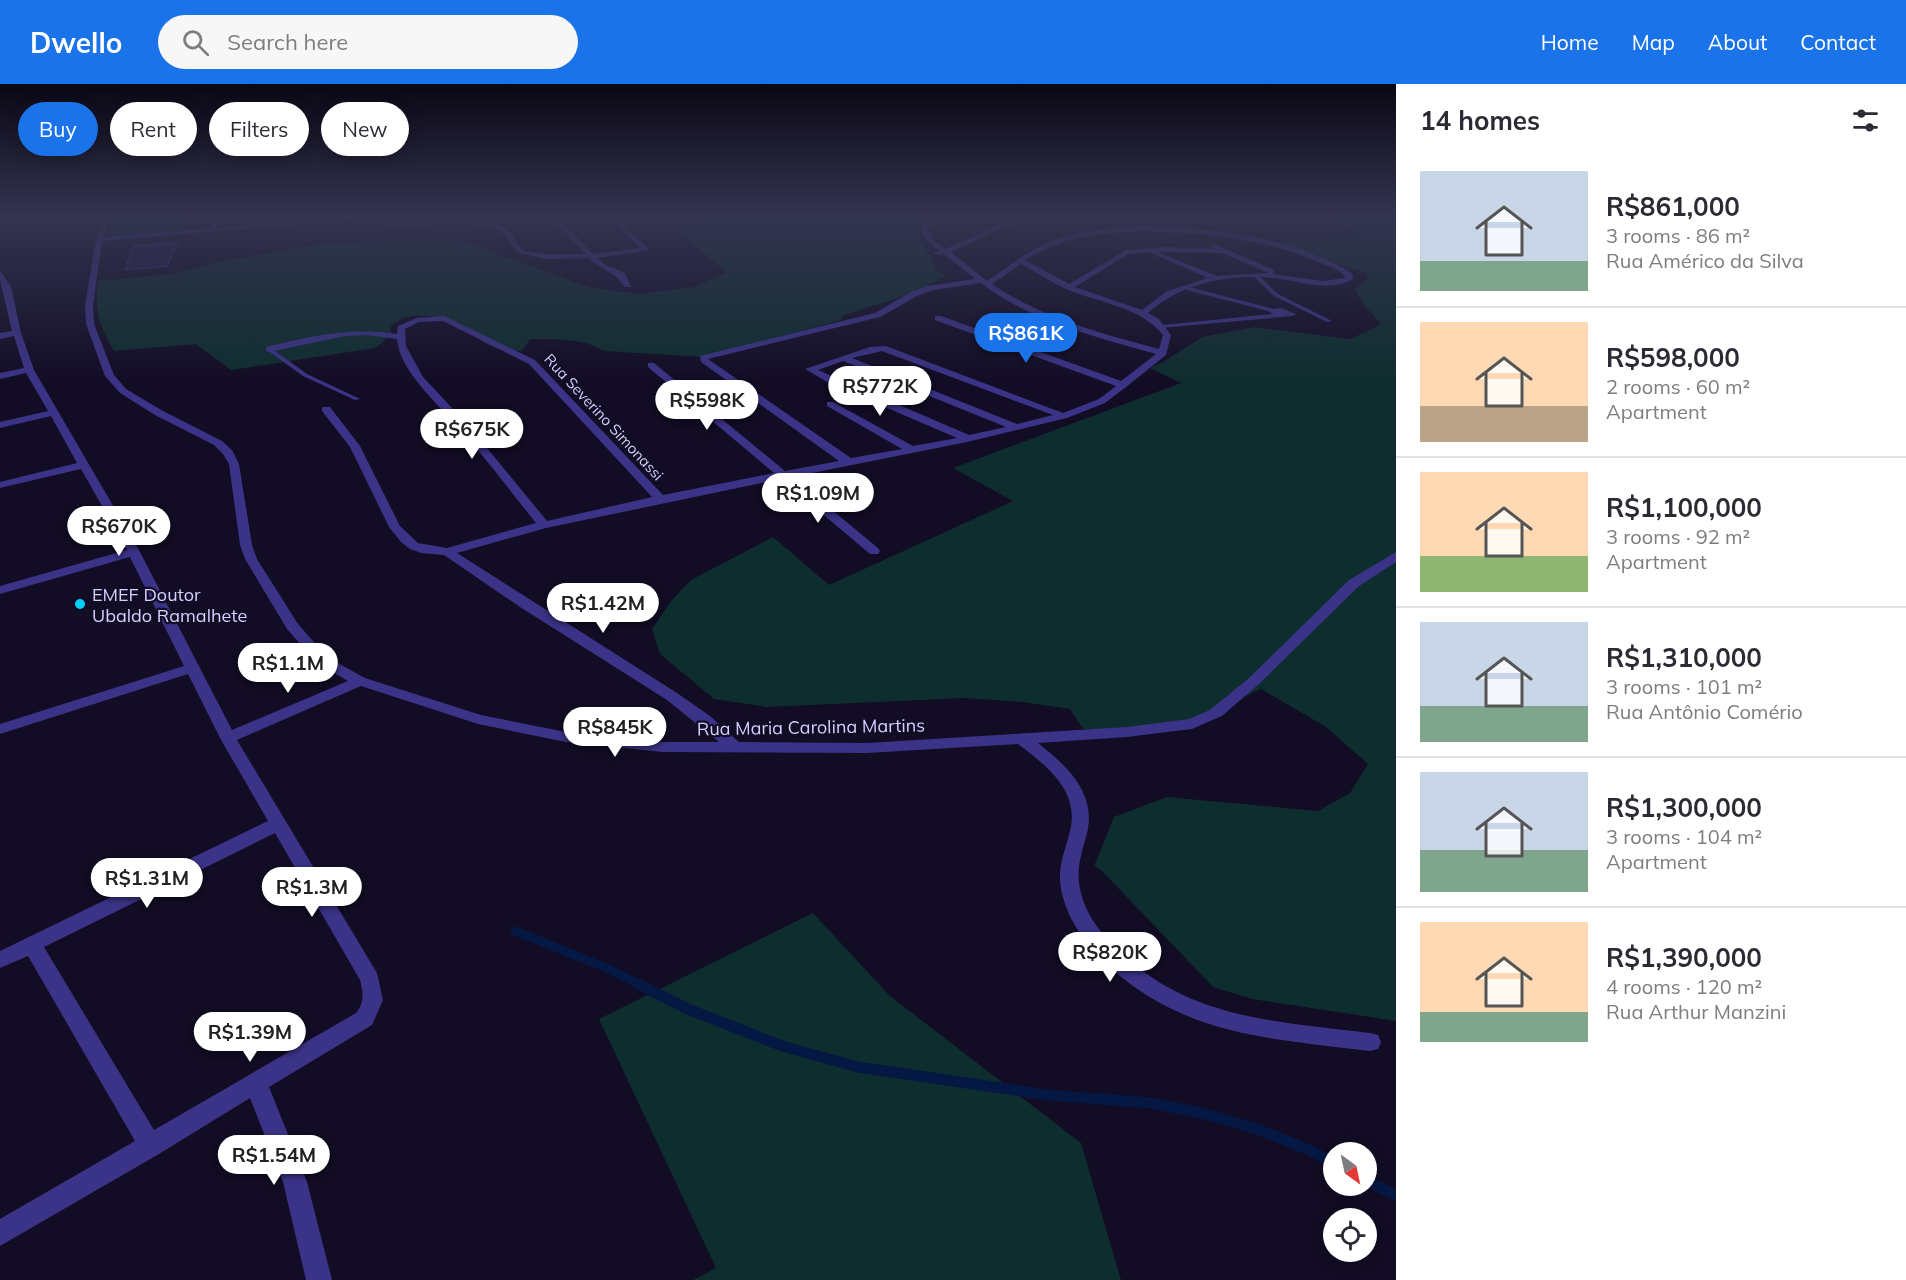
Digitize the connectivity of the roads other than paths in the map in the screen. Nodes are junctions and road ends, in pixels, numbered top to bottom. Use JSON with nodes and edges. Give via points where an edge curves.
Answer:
{"nodes":[{"id":1,"x":0,"y":273,"type":"edge"},
{"id":2,"x":93,"y":273,"type":"edge"},
{"id":3,"x":617,"y":273,"type":"edge"},
{"id":4,"x":961,"y":273,"type":"edge"},
{"id":5,"x":972,"y":273,"type":"edge"},
{"id":6,"x":1004,"y":273,"type":"edge"},
{"id":7,"x":1041,"y":273,"type":"edge"},
{"id":8,"x":1091,"y":273,"type":"edge"},
{"id":9,"x":1203,"y":273,"type":"edge"},
{"id":10,"x":1275,"y":273,"type":"edge"},
{"id":11,"x":1345,"y":273,"type":"edge"},
{"id":12,"x":1255,"y":275,"type":"junction"},
{"id":13,"x":1285,"y":277,"type":"junction"},
{"id":14,"x":1215,"y":278,"type":"junction"},
{"id":15,"x":970,"y":281,"type":"junction"},
{"id":16,"x":985,"y":283,"type":"junction"},
{"id":17,"x":628,"y":285,"type":"dead end"},
{"id":18,"x":3,"y":286,"type":"edge"},
{"id":19,"x":1069,"y":287,"type":"junction"},
{"id":20,"x":1185,"y":288,"type":"junction"},
{"id":21,"x":1305,"y":311,"type":"junction"},
{"id":22,"x":1274,"y":312,"type":"junction"},
{"id":23,"x":1143,"y":313,"type":"junction"},
{"id":24,"x":938,"y":318,"type":"dead end"},
{"id":25,"x":1329,"y":321,"type":"dead end"},
{"id":26,"x":1162,"y":327,"type":"junction"},
{"id":27,"x":17,"y":333,"type":"junction"},
{"id":28,"x":0,"y":336,"type":"edge"},
{"id":29,"x":401,"y":337,"type":"junction"},
{"id":30,"x":269,"y":349,"type":"joint"},
{"id":31,"x":1163,"y":353,"type":"junction"},
{"id":32,"x":843,"y":358,"type":"junction"},
{"id":33,"x":1153,"y":362,"type":"junction"},
{"id":34,"x":651,"y":365,"type":"dead end"},
{"id":35,"x":29,"y":370,"type":"junction"},
{"id":36,"x":0,"y":376,"type":"edge"},
{"id":37,"x":1123,"y":385,"type":"junction"},
{"id":38,"x":357,"y":399,"type":"dead end"},
{"id":39,"x":830,"y":404,"type":"dead end"},
{"id":40,"x":326,"y":409,"type":"dead end"},
{"id":41,"x":53,"y":413,"type":"junction"},
{"id":42,"x":1063,"y":416,"type":"junction"},
{"id":43,"x":0,"y":425,"type":"edge"},
{"id":44,"x":1016,"y":427,"type":"junction"},
{"id":45,"x":967,"y":439,"type":"junction"},
{"id":46,"x":910,"y":449,"type":"junction"},
{"id":47,"x":847,"y":461,"type":"junction"},
{"id":48,"x":85,"y":465,"type":"junction"},
{"id":49,"x":782,"y":474,"type":"junction"},
{"id":50,"x":0,"y":485,"type":"edge"},
{"id":51,"x":660,"y":499,"type":"junction"},
{"id":52,"x":544,"y":525,"type":"junction"},
{"id":53,"x":874,"y":551,"type":"dead end"},
{"id":54,"x":134,"y":552,"type":"junction"},
{"id":55,"x":447,"y":552,"type":"junction"},
{"id":56,"x":1396,"y":556,"type":"edge"},
{"id":57,"x":0,"y":590,"type":"edge"},
{"id":58,"x":193,"y":668,"type":"junction"},
{"id":59,"x":360,"y":681,"type":"junction"},
{"id":60,"x":0,"y":729,"type":"edge"},
{"id":61,"x":228,"y":738,"type":"junction"},
{"id":62,"x":1021,"y":738,"type":"junction"},
{"id":63,"x":734,"y":747,"type":"junction"},
{"id":64,"x":277,"y":824,"type":"junction"},
{"id":65,"x":32,"y":945,"type":"junction"},
{"id":66,"x":2,"y":954,"type":"edge"},
{"id":67,"x":1370,"y":1042,"type":"dead end"},
{"id":68,"x":256,"y":1083,"type":"junction"},
{"id":69,"x":151,"y":1146,"type":"junction"},
{"id":70,"x":0,"y":1233,"type":"edge"},
{"id":71,"x":319,"y":1280,"type":"edge"}],
"edges":[{"from":1,"to":18,"type":"street"},
{"from":2,"to":59,"type":"street","name":"Rua Maria Carolina Martins","via":[[88,305],[90,324],[110,376],[123,390],[228,452],[234,464],[246,545],[256,570],[310,650]]},
{"from":3,"to":17,"type":"street"},
{"from":4,"to":15,"type":"street"},
{"from":5,"to":16,"type":"street"},
{"from":6,"to":16,"type":"street"},
{"from":7,"to":19,"type":"street"},
{"from":8,"to":19,"type":"street"},
{"from":9,"to":14,"type":"street"},
{"from":10,"to":13,"type":"street"},
{"from":11,"to":13,"type":"street","via":[[1349,276],[1345,280],[1323,282]]},
{"from":12,"to":13,"type":"street"},
{"from":12,"to":14,"type":"street"},
{"from":12,"to":21,"type":"lane","via":[[1276,296]]},
{"from":14,"to":20,"type":"street"},
{"from":15,"to":16,"type":"street"},
{"from":15,"to":33,"type":"street","via":[[988,295],[1031,316]]},
{"from":15,"to":47,"type":"street","via":[[920,292],[877,315],[704,356],[704,360]]},
{"from":16,"to":31,"type":"street","via":[[1005,297],[1059,320]]},
{"from":18,"to":27,"type":"street"},
{"from":19,"to":23,"type":"street"},
{"from":20,"to":22,"type":"lane"},
{"from":20,"to":23,"type":"street","via":[[1169,293]]},
{"from":21,"to":22,"type":"lane"},
{"from":21,"to":25,"type":"lane"},
{"from":22,"to":26,"type":"lane"},
{"from":23,"to":26,"type":"street"},
{"from":24,"to":37,"type":"street"},
{"from":26,"to":31,"type":"street","via":[[1167,335]]},
{"from":27,"to":28,"type":"street"},
{"from":27,"to":35,"type":"street"},
{"from":29,"to":30,"type":"street","via":[[345,333]]},
{"from":29,"to":51,"type":"street","name":"Rua Severino Simonassi","via":[[404,325],[439,317],[453,320],[532,362]]},
{"from":29,"to":52,"type":"street","via":[[418,378],[464,427]]},
{"from":30,"to":38,"type":"lane","via":[[305,375]]},
{"from":31,"to":33,"type":"street"},
{"from":32,"to":42,"type":"street","via":[[880,348]]},
{"from":32,"to":44,"type":"street"},
{"from":32,"to":45,"type":"street","via":[[810,369]]},
{"from":33,"to":37,"type":"street"},
{"from":34,"to":49,"type":"street"},
{"from":35,"to":36,"type":"street"},
{"from":35,"to":41,"type":"street"},
{"from":37,"to":42,"type":"street","via":[[1095,405]]},
{"from":39,"to":46,"type":"street"},
{"from":40,"to":55,"type":"street","via":[[355,446],[395,527],[405,539],[425,550]]},
{"from":41,"to":43,"type":"street"},
{"from":41,"to":48,"type":"street"},
{"from":42,"to":44,"type":"street"},
{"from":44,"to":45,"type":"street"},
{"from":45,"to":46,"type":"street"},
{"from":46,"to":47,"type":"street"},
{"from":47,"to":49,"type":"street"},
{"from":48,"to":50,"type":"street"},
{"from":48,"to":54,"type":"street"},
{"from":49,"to":51,"type":"street"},
{"from":49,"to":53,"type":"street"},
{"from":51,"to":52,"type":"street"},
{"from":52,"to":55,"type":"street"},
{"from":54,"to":57,"type":"street"},
{"from":54,"to":58,"type":"street"},
{"from":55,"to":63,"type":"street","via":[[677,700]]},
{"from":56,"to":62,"type":"street","name":"Rua Maria Carolina Martins","via":[[1354,583],[1216,713],[1192,724],[1165,728]]},
{"from":58,"to":60,"type":"street"},
{"from":58,"to":61,"type":"street"},
{"from":59,"to":61,"type":"street"},
{"from":59,"to":63,"type":"street","name":"Rua Maria Carolina Martins","via":[[478,719],[566,736],[663,747]]},
{"from":61,"to":64,"type":"street"},
{"from":62,"to":63,"type":"street","name":"Rua Maria Carolina Martins","via":[[867,748]]},
{"from":62,"to":67,"type":"street","via":[[1056,766],[1078,797],[1082,813],[1069,863],[1075,907],[1092,936],[1118,965],[1152,992],[1193,1012],[1241,1024]]},
{"from":64,"to":65,"type":"street"},
{"from":64,"to":68,"type":"street","via":[[370,979],[375,999],[364,1019]]},
{"from":65,"to":66,"type":"street"},
{"from":65,"to":69,"type":"street"},
{"from":68,"to":69,"type":"street"},
{"from":68,"to":71,"type":"street","via":[[295,1182]]},
{"from":69,"to":70,"type":"street"}]}
